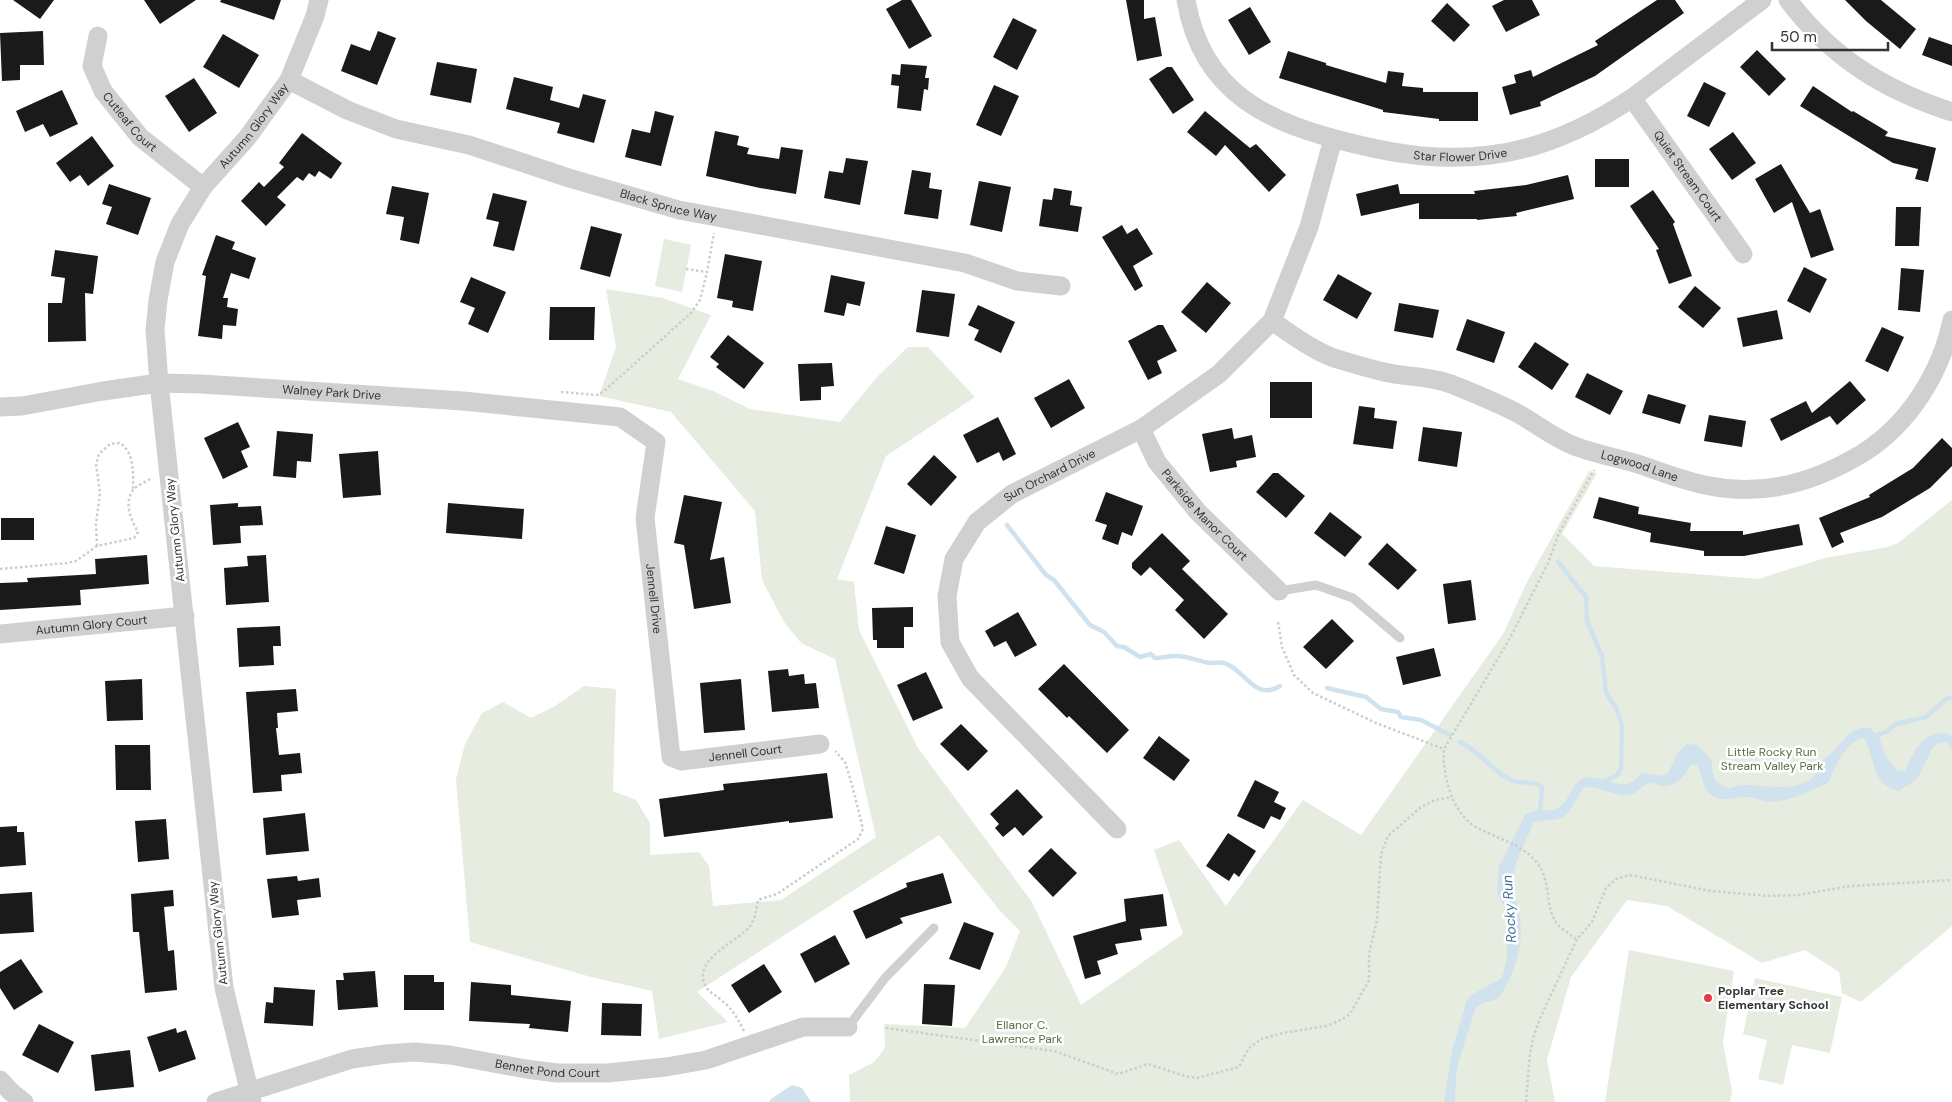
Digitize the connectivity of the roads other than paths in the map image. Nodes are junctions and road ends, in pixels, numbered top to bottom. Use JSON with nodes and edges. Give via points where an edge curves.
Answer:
{"nodes":[{"id":1,"x":319,"y":0,"type":"edge"},
{"id":2,"x":1186,"y":0,"type":"edge"},
{"id":3,"x":1762,"y":0,"type":"edge"},
{"id":4,"x":1788,"y":0,"type":"edge"},
{"id":5,"x":98,"y":36,"type":"dead end"},
{"id":6,"x":289,"y":80,"type":"junction"},
{"id":7,"x":1632,"y":98,"type":"junction"},
{"id":8,"x":1952,"y":112,"type":"edge"},
{"id":9,"x":1333,"y":139,"type":"junction"},
{"id":10,"x":203,"y":187,"type":"junction"},
{"id":11,"x":1743,"y":254,"type":"dead end"},
{"id":12,"x":1061,"y":286,"type":"dead end"},
{"id":13,"x":1952,"y":320,"type":"edge"},
{"id":14,"x":1272,"y":321,"type":"junction"},
{"id":15,"x":159,"y":384,"type":"junction"},
{"id":16,"x":0,"y":407,"type":"edge"},
{"id":17,"x":1141,"y":429,"type":"junction"},
{"id":18,"x":656,"y":442,"type":"joint"},
{"id":19,"x":1279,"y":591,"type":"joint"},
{"id":20,"x":185,"y":616,"type":"junction"},
{"id":21,"x":0,"y":634,"type":"edge"},
{"id":22,"x":1400,"y":638,"type":"dead end"},
{"id":23,"x":827,"y":747,"type":"road end"},
{"id":24,"x":671,"y":757,"type":"joint"},
{"id":25,"x":1117,"y":829,"type":"dead end"},
{"id":26,"x":934,"y":928,"type":"dead end"},
{"id":27,"x":848,"y":1027,"type":"joint"},
{"id":28,"x":250,"y":1097,"type":"edge"},
{"id":29,"x":216,"y":1102,"type":"edge"}],
"edges":[{"from":1,"to":6,"type":"street","name":"Autumn Glory Way"},
{"from":2,"to":9,"type":"street","name":"Star Flower Drive","via":[[1199,44],[1233,90],[1278,121]]},
{"from":3,"to":7,"type":"street","name":"Star Flower Drive"},
{"from":4,"to":8,"type":"street","via":[[1820,37],[1870,77],[1922,103]]},
{"from":5,"to":10,"type":"street","name":"Cutleaf Court","via":[[92,66],[103,91],[140,138]]},
{"from":6,"to":10,"type":"street","name":"Autumn Glory Way","via":[[247,138]]},
{"from":6,"to":12,"type":"street","name":"Black Spruce Way","via":[[347,110],[396,129],[469,146],[679,210],[965,263],[1017,281]]},
{"from":7,"to":9,"type":"street","name":"Star Flower Drive","via":[[1566,135],[1532,147],[1491,155],[1425,157]]},
{"from":7,"to":11,"type":"street","name":"Quiet Stream Court"},
{"from":9,"to":14,"type":"street","name":"Sun Orchard Drive","via":[[1310,226]]},
{"from":10,"to":15,"type":"street","name":"Autumn Glory Way","via":[[180,224],[165,262],[155,330]]},
{"from":13,"to":14,"type":"street","name":"Logwood Lane","via":[[1941,358],[1929,383],[1897,425],[1878,442],[1842,466],[1817,476],[1777,487],[1744,490],[1686,481],[1572,445],[1515,412],[1448,383],[1384,372],[1332,357]]},
{"from":14,"to":17,"type":"street","name":"Sun Orchard Drive","via":[[1219,374]]},
{"from":15,"to":16,"type":"street","name":"Walney Park Drive"},
{"from":15,"to":18,"type":"street","name":"Walney Park Drive","via":[[383,395],[620,417]]},
{"from":15,"to":20,"type":"street","name":"Autumn Glory Way"},
{"from":17,"to":19,"type":"street","name":"Parkside Manor Court","via":[[1157,462],[1198,512]]},
{"from":17,"to":25,"type":"street","name":"Sun Orchard Drive","via":[[1012,494],[976,522],[954,559],[947,596],[950,642],[970,678]]},
{"from":18,"to":24,"type":"street","name":"Jennell Drive","via":[[645,518]]},
{"from":19,"to":22,"type":"lane","via":[[1316,584],[1354,598]]},
{"from":20,"to":21,"type":"street","name":"Autumn Glory Court"},
{"from":20,"to":28,"type":"street","name":"Autumn Glory Way","via":[[224,988]]},
{"from":23,"to":24,"type":"street","name":"Jennell Court","via":[[681,761]]},
{"from":26,"to":27,"type":"lane","via":[[885,978]]},
{"from":27,"to":28,"type":"street","name":"Bennet Pond Court","via":[[803,1027],[706,1060],[666,1068],[608,1073],[542,1071],[450,1055],[386,1054],[352,1059]]},
{"from":28,"to":29,"type":"street","name":"Bennet Pond Court"}]}
